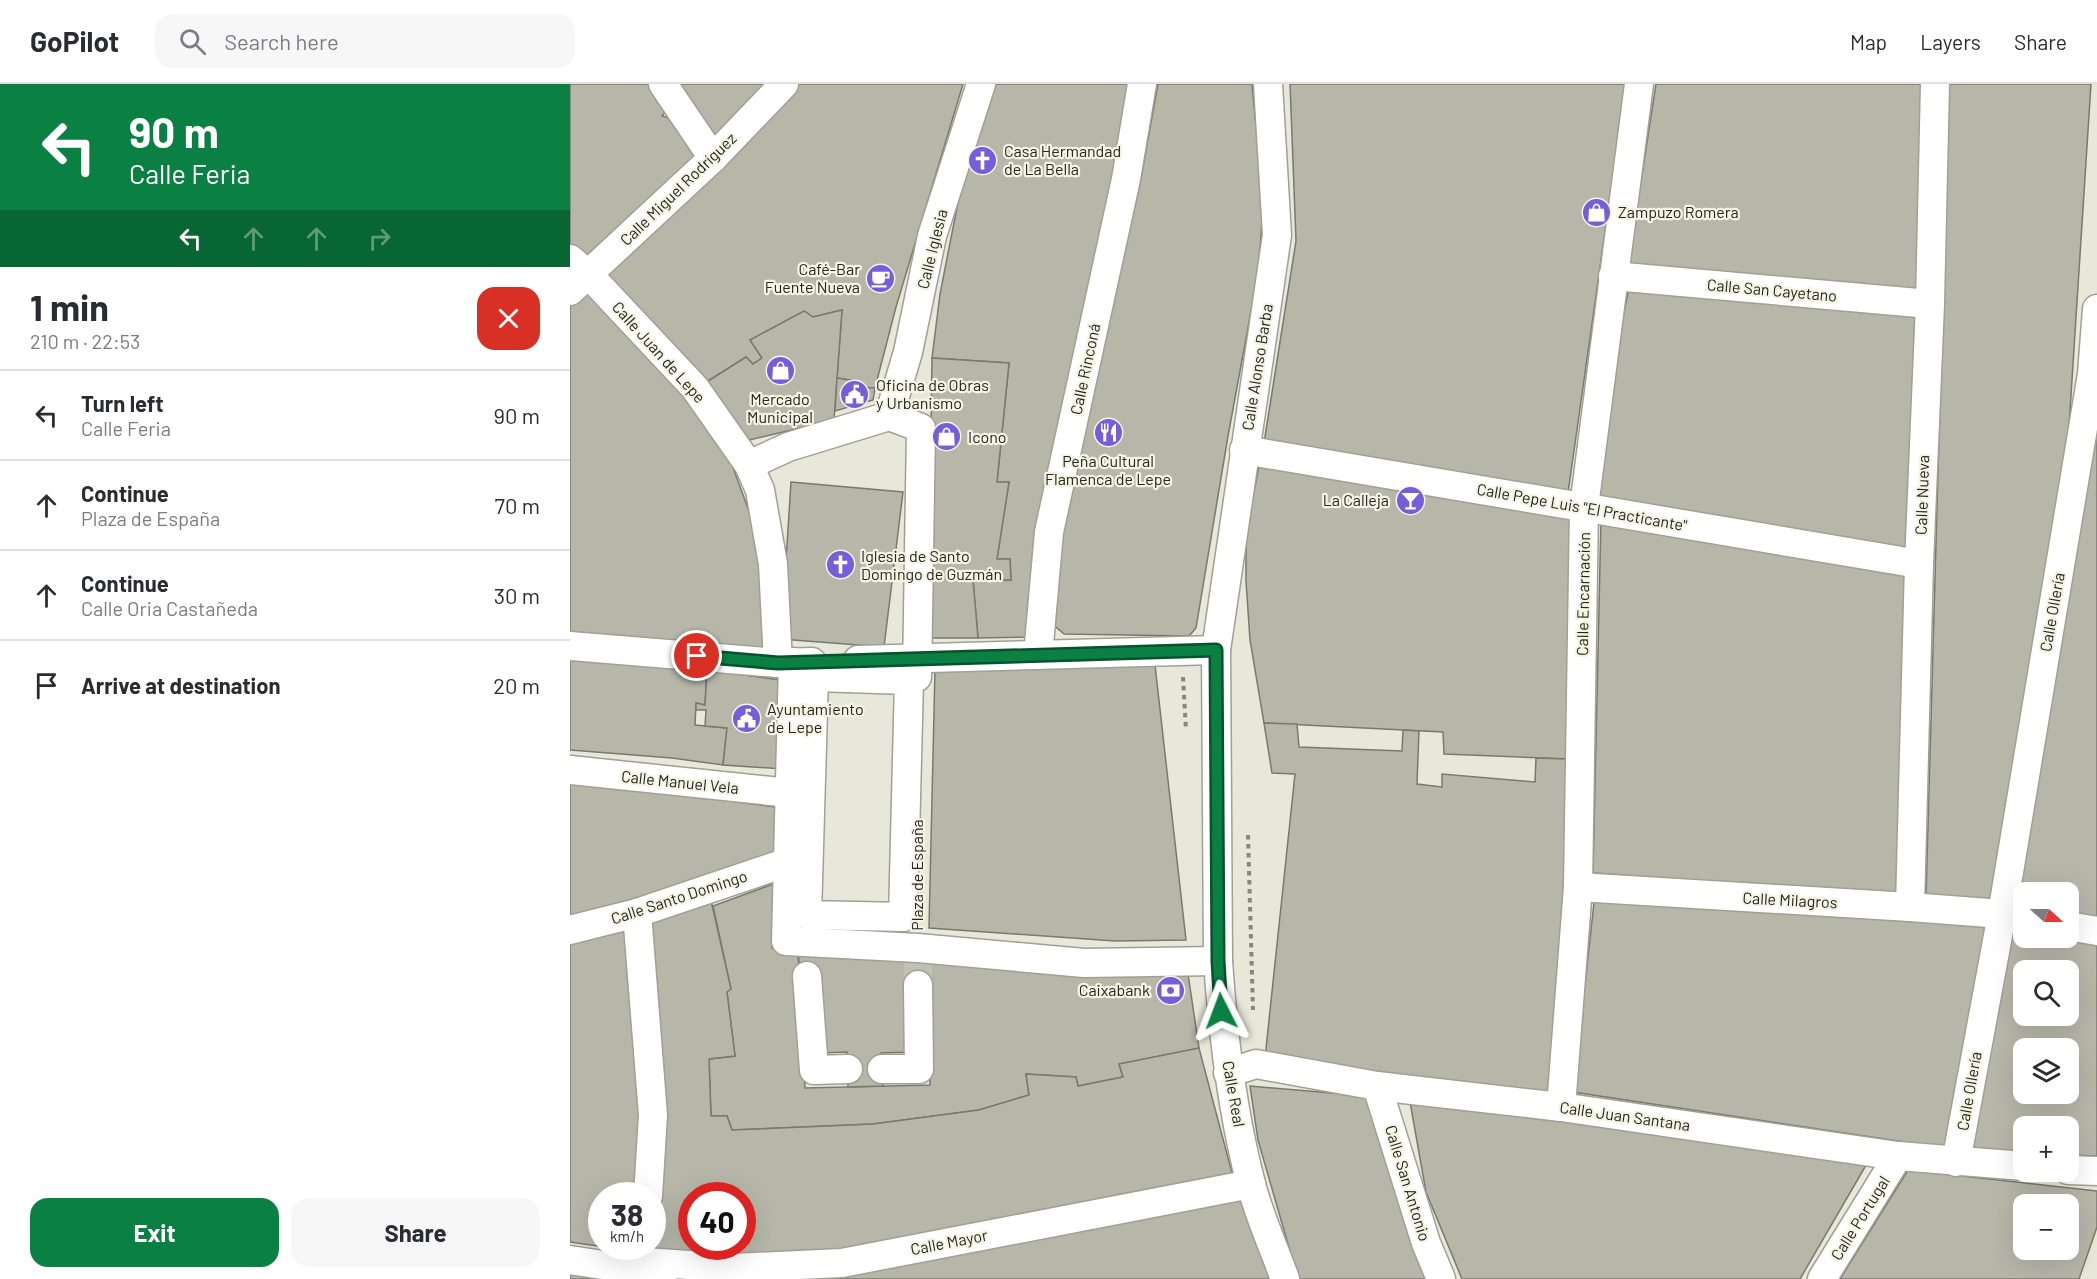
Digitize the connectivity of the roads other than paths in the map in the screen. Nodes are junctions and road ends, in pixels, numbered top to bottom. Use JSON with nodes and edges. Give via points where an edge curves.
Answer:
{"nodes":[{"id":1,"x":663,"y":84,"type":"edge"},
{"id":2,"x":784,"y":84,"type":"edge"},
{"id":3,"x":981,"y":84,"type":"edge"},
{"id":4,"x":1142,"y":84,"type":"edge"},
{"id":5,"x":1268,"y":84,"type":"edge"},
{"id":6,"x":1639,"y":84,"type":"edge"},
{"id":7,"x":1935,"y":84,"type":"edge"},
{"id":8,"x":712,"y":158,"type":"junction"},
{"id":9,"x":576,"y":275,"type":"edge"},
{"id":10,"x":1613,"y":276,"type":"junction"},
{"id":11,"x":1930,"y":304,"type":"junction"},
{"id":12,"x":2097,"y":309,"type":"edge"},
{"id":13,"x":889,"y":416,"type":"junction"},
{"id":14,"x":1244,"y":450,"type":"junction"},
{"id":15,"x":749,"y":465,"type":"junction"},
{"id":16,"x":1584,"y":507,"type":"junction"},
{"id":17,"x":1919,"y":564,"type":"junction"},
{"id":18,"x":570,"y":646,"type":"edge"},
{"id":19,"x":1216,"y":650,"type":"junction"},
{"id":20,"x":1038,"y":655,"type":"junction"},
{"id":21,"x":786,"y":663,"type":"junction"},
{"id":22,"x":913,"y":669,"type":"junction"},
{"id":23,"x":570,"y":770,"type":"edge"},
{"id":24,"x":790,"y":793,"type":"junction"},
{"id":25,"x":788,"y":862,"type":"junction"},
{"id":26,"x":2018,"y":882,"type":"edge"},
{"id":27,"x":1578,"y":887,"type":"junction"},
{"id":28,"x":1911,"y":907,"type":"junction"},
{"id":29,"x":637,"y":913,"type":"junction"},
{"id":30,"x":2013,"y":916,"type":"edge"},
{"id":31,"x":2079,"y":928,"type":"edge"},
{"id":32,"x":570,"y":930,"type":"edge"},
{"id":33,"x":2097,"y":931,"type":"edge"},
{"id":34,"x":806,"y":956,"type":"junction"},
{"id":35,"x":1218,"y":961,"type":"junction"},
{"id":36,"x":918,"y":965,"type":"junction"},
{"id":37,"x":848,"y":1069,"type":"dead end"},
{"id":38,"x":882,"y":1069,"type":"dead end"},
{"id":39,"x":1228,"y":1073,"type":"junction"},
{"id":40,"x":1377,"y":1086,"type":"junction"},
{"id":41,"x":1561,"y":1107,"type":"junction"},
{"id":42,"x":1898,"y":1156,"type":"junction"},
{"id":43,"x":1956,"y":1162,"type":"junction"},
{"id":44,"x":2013,"y":1165,"type":"edge"},
{"id":45,"x":2079,"y":1171,"type":"edge"},
{"id":46,"x":2097,"y":1172,"type":"edge"},
{"id":47,"x":649,"y":1182,"type":"edge"},
{"id":48,"x":1251,"y":1184,"type":"junction"},
{"id":49,"x":570,"y":1260,"type":"edge"},
{"id":50,"x":588,"y":1260,"type":"edge"},
{"id":51,"x":644,"y":1260,"type":"edge"},
{"id":52,"x":710,"y":1275,"type":"edge"},
{"id":53,"x":1285,"y":1279,"type":"edge"},
{"id":54,"x":1441,"y":1279,"type":"edge"},
{"id":55,"x":1822,"y":1279,"type":"edge"}],
"edges":[{"from":1,"to":8,"type":"street"},
{"from":2,"to":8,"type":"street","name":"Calle Miguel Rodríguez"},
{"from":3,"to":13,"type":"street","name":"Calle Iglesia","via":[[932,236],[908,352]]},
{"from":4,"to":20,"type":"street","name":"Calle Rinconá","via":[[1126,179],[1049,532]]},
{"from":5,"to":14,"type":"street","name":"Calle Alonso Barba","via":[[1278,235]]},
{"from":6,"to":10,"type":"street","name":"Calle Encarnación"},
{"from":7,"to":11,"type":"street","name":"Calle Nueva"},
{"from":8,"to":9,"type":"street","name":"Calle Miguel Rodríguez"},
{"from":9,"to":15,"type":"street","name":"Calle Juan de Lepe","via":[[695,388]]},
{"from":10,"to":11,"type":"street","name":"Calle San Cayetano"},
{"from":10,"to":16,"type":"street","name":"Calle Encarnación"},
{"from":11,"to":17,"type":"street","name":"Calle Nueva"},
{"from":12,"to":26,"type":"street","name":"Calle Ollería","via":[[2092,374]]},
{"from":13,"to":15,"type":"street","via":[[788,447]]},
{"from":13,"to":22,"type":"street","via":[[921,428]]},
{"from":14,"to":16,"type":"street","name":"Calle Pepe Luis \"El Practicante\""},
{"from":14,"to":19,"type":"street","name":"Calle Alonso Barba"},
{"from":15,"to":21,"type":"street","name":"Calle Juan de Lepe","via":[[760,490]]},
{"from":16,"to":17,"type":"street","name":"Calle Pepe Luis \"El Practicante\""},
{"from":16,"to":27,"type":"street","name":"Calle Encarnación"},
{"from":17,"to":28,"type":"street","name":"Calle Nueva"},
{"from":18,"to":21,"type":"street"},
{"from":19,"to":20,"type":"street"},
{"from":19,"to":35,"type":"street","name":"Calle Real"},
{"from":20,"to":22,"type":"street"},
{"from":21,"to":22,"type":"street"},
{"from":21,"to":24,"type":"street","name":"Plaza de España"},
{"from":22,"to":22,"type":"street","name":"Plaza de España","via":[[814,677],[807,915],[903,917]]},
{"from":22,"to":36,"type":"street","name":"Plaza de España"},
{"from":23,"to":24,"type":"street","name":"Calle Manuel Vela"},
{"from":24,"to":25,"type":"street","name":"Plaza de España"},
{"from":25,"to":29,"type":"street","name":"Calle Santo Domingo"},
{"from":25,"to":34,"type":"street","name":"Plaza de España","via":[[786,941]]},
{"from":27,"to":28,"type":"street","name":"Calle Milagros"},
{"from":27,"to":41,"type":"street","name":"Calle Encarnación"},
{"from":28,"to":30,"type":"street","name":"Calle Milagros"},
{"from":29,"to":32,"type":"street","name":"Calle Santo Domingo"},
{"from":29,"to":47,"type":"street","via":[[653,1114]]},
{"from":30,"to":43,"type":"street","name":"Calle Ollería"},
{"from":31,"to":33,"type":"street"},
{"from":34,"to":36,"type":"street","name":"Plaza de España"},
{"from":34,"to":37,"type":"street","via":[[814,1070]]},
{"from":35,"to":36,"type":"street"},
{"from":35,"to":39,"type":"street","name":"Calle Real"},
{"from":36,"to":38,"type":"street","via":[[919,1069]]},
{"from":39,"to":40,"type":"street","name":"Calle Juan Santana","via":[[1256,1064]]},
{"from":39,"to":48,"type":"street","name":"Calle Real"},
{"from":40,"to":41,"type":"street","name":"Calle Juan Santana"},
{"from":40,"to":54,"type":"street","name":"Calle San Antonio"},
{"from":41,"to":42,"type":"street","name":"Calle Juan Santana"},
{"from":42,"to":43,"type":"street","name":"Calle Juan Santana"},
{"from":42,"to":55,"type":"street","name":"Calle Portugal"},
{"from":43,"to":44,"type":"street","name":"Calle Juan Santana"},
{"from":45,"to":46,"type":"street"},
{"from":48,"to":52,"type":"street","name":"Calle Mayor","via":[[842,1263]]},
{"from":48,"to":53,"type":"street","name":"Calle Real"},
{"from":49,"to":50,"type":"street","name":"Calle Mayor"},
{"from":51,"to":52,"type":"street","name":"Calle Mayor"}]}
